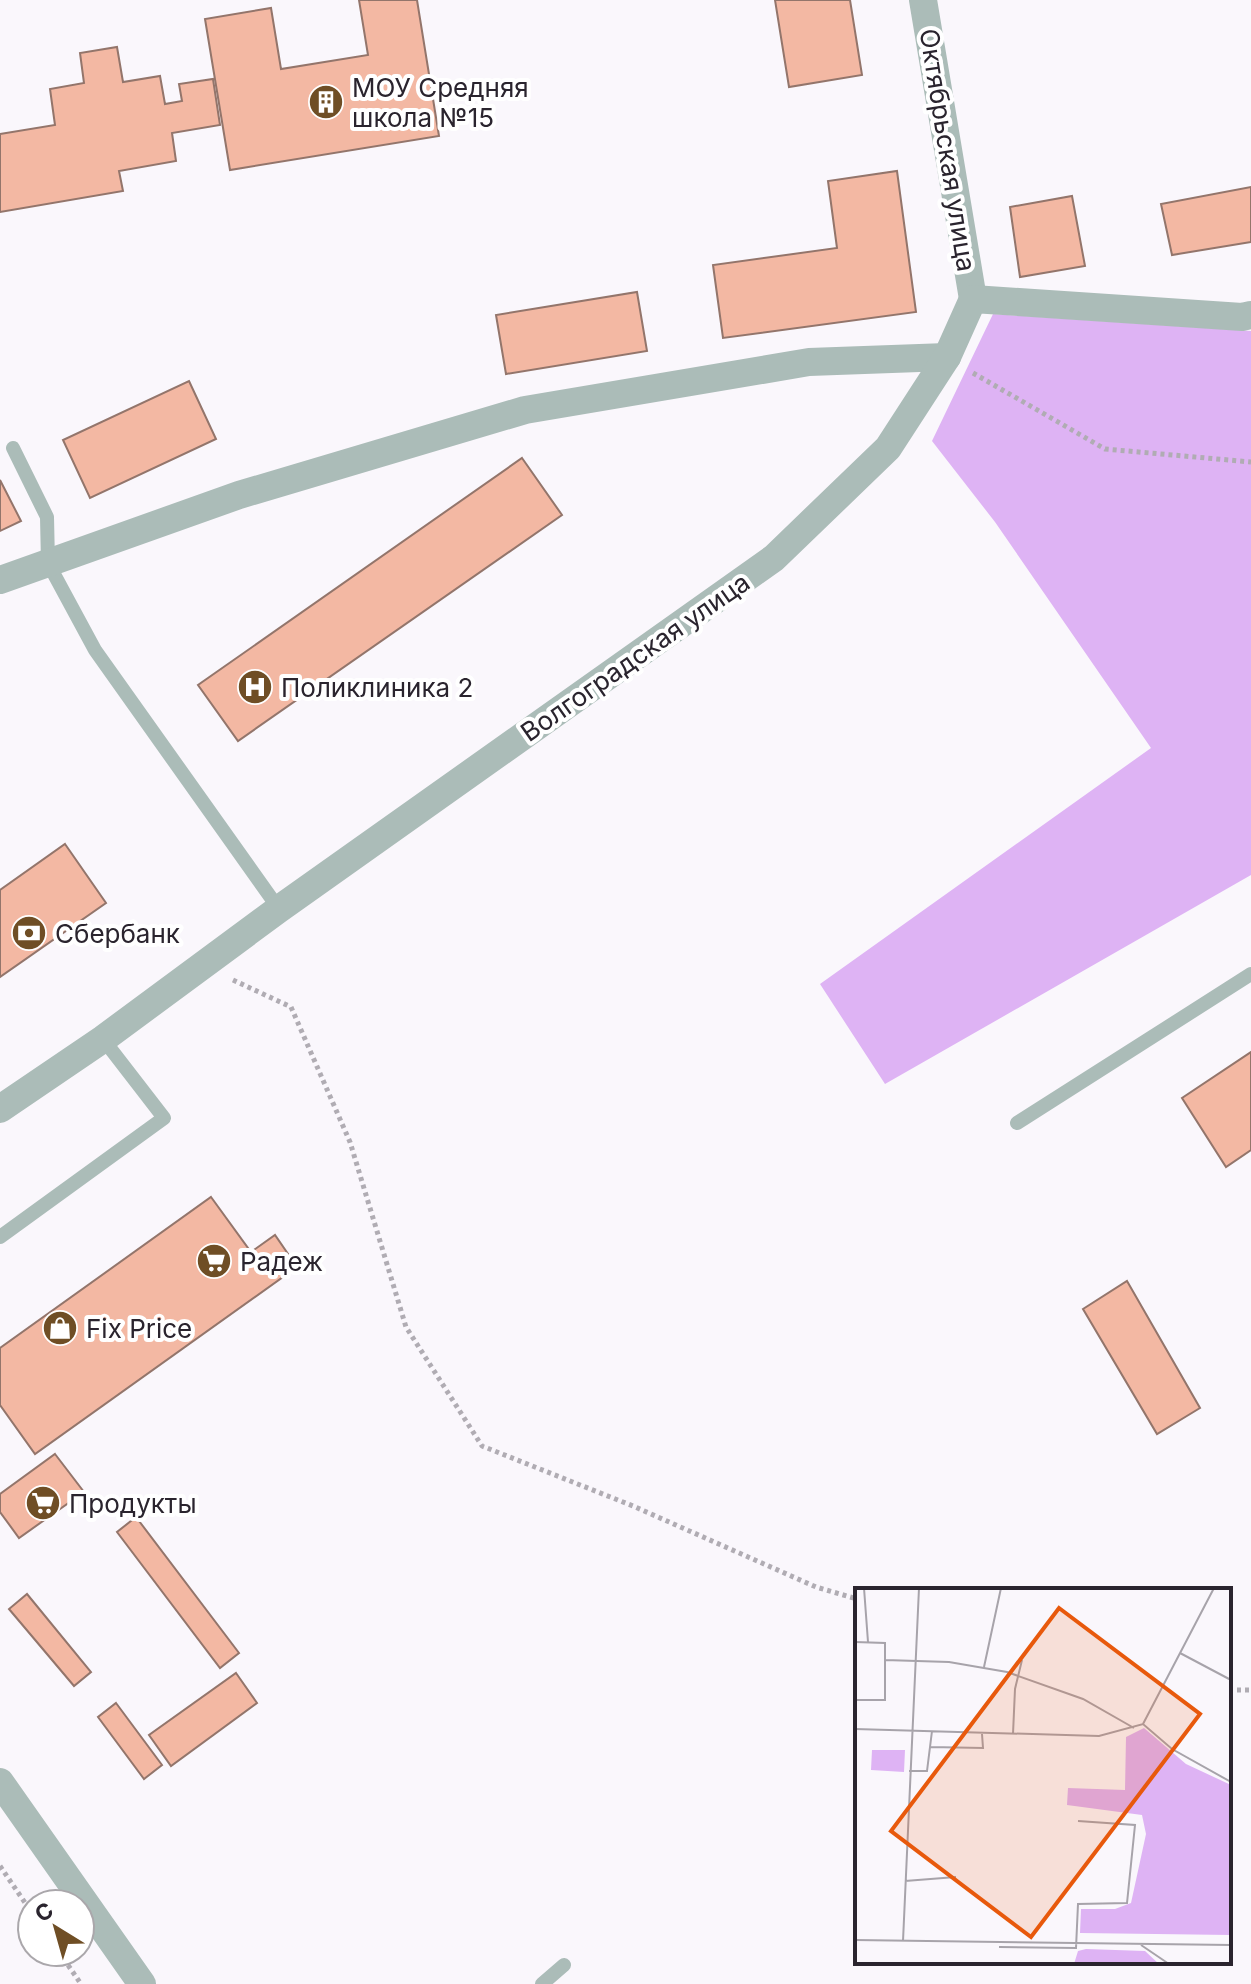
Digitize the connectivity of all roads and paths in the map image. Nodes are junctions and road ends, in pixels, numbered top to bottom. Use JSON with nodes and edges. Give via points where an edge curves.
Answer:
{"nodes":[{"id":1,"x":923,"y":0,"type":"edge"},
{"id":2,"x":973,"y":299,"type":"junction"},
{"id":3,"x":1251,"y":315,"type":"edge"},
{"id":4,"x":947,"y":357,"type":"junction"},
{"id":5,"x":13,"y":448,"type":"dead end"},
{"id":6,"x":1251,"y":462,"type":"edge"},
{"id":7,"x":48,"y":563,"type":"junction"},
{"id":8,"x":0,"y":580,"type":"edge"},
{"id":9,"x":279,"y":909,"type":"junction"},
{"id":10,"x":203,"y":966,"type":"junction"},
{"id":11,"x":1251,"y":974,"type":"edge"},
{"id":12,"x":103,"y":1039,"type":"junction"},
{"id":13,"x":0,"y":1109,"type":"edge"},
{"id":14,"x":1017,"y":1123,"type":"dead end"},
{"id":15,"x":0,"y":1237,"type":"edge"},
{"id":16,"x":855,"y":1598,"type":"edge"},
{"id":17,"x":0,"y":1782,"type":"edge"},
{"id":18,"x":0,"y":1866,"type":"edge"},
{"id":19,"x":16,"y":1890,"type":"edge"},
{"id":20,"x":564,"y":1965,"type":"dead end"},
{"id":21,"x":142,"y":1984,"type":"edge"},
{"id":22,"x":542,"y":1984,"type":"edge"}],
"edges":[{"from":1,"to":2,"type":"street","name":"Октябрьская улица"},
{"from":2,"to":3,"type":"street"},
{"from":2,"to":4,"type":"street","name":"Волгоградская улица"},
{"from":4,"to":6,"type":"path","via":[[1105,449]]},
{"from":4,"to":7,"type":"street","via":[[809,362],[525,410],[239,495]]},
{"from":4,"to":9,"type":"street","name":"Волгоградская улица","via":[[888,448],[774,558]]},
{"from":5,"to":7,"type":"lane","via":[[47,517]]},
{"from":7,"to":8,"type":"street"},
{"from":7,"to":9,"type":"lane","via":[[95,650]]},
{"from":9,"to":10,"type":"street","name":"Волгоградская улица"},
{"from":10,"to":12,"type":"street","name":"Волгоградская улица"},
{"from":10,"to":16,"type":"path","via":[[291,1007],[350,1142],[406,1327],[482,1446],[816,1587]]},
{"from":11,"to":14,"type":"lane"},
{"from":12,"to":13,"type":"street","name":"Волгоградская улица"},
{"from":12,"to":15,"type":"lane","via":[[164,1118]]},
{"from":17,"to":21,"type":"street"},
{"from":18,"to":19,"type":"path"},
{"from":20,"to":22,"type":"lane"}]}
